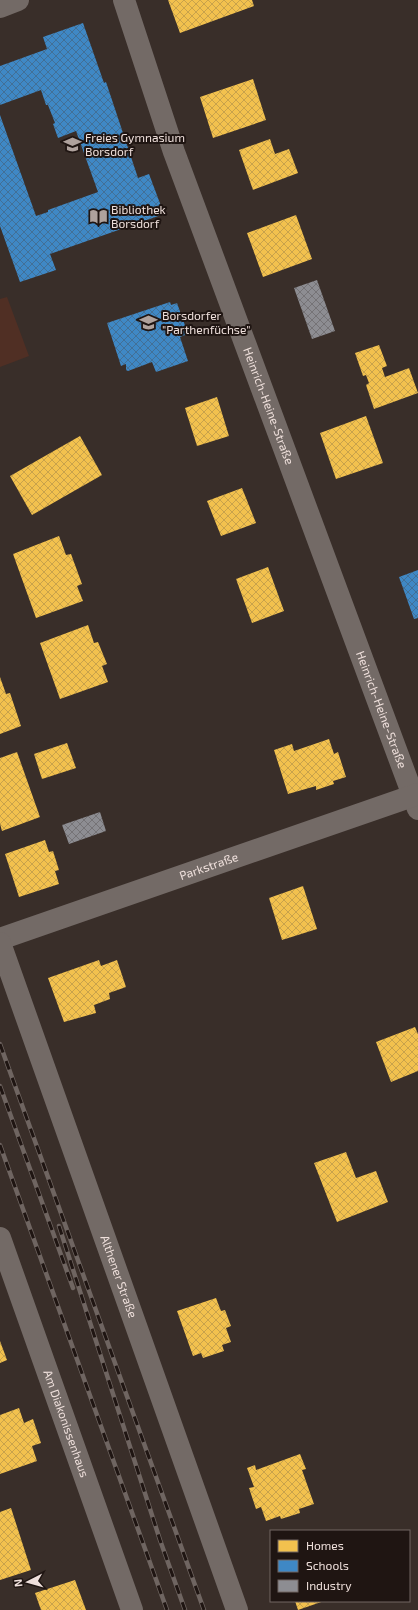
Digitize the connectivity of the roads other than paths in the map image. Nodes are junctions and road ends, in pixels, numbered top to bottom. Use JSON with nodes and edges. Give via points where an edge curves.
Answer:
{"nodes":[{"id":1,"x":18,"y":0,"type":"edge"},
{"id":2,"x":124,"y":0,"type":"edge"},
{"id":3,"x":0,"y":7,"type":"edge"},
{"id":4,"x":416,"y":800,"type":"edge"},
{"id":5,"x":0,"y":939,"type":"edge"},
{"id":6,"x":0,"y":943,"type":"edge"},
{"id":7,"x":0,"y":1238,"type":"edge"},
{"id":8,"x":132,"y":1610,"type":"edge"},
{"id":9,"x":237,"y":1610,"type":"edge"}],
"edges":[{"from":1,"to":3,"type":"street"},
{"from":2,"to":4,"type":"street","name":"Heinrich-Heine-Straße","via":[[174,152]]},
{"from":4,"to":5,"type":"street","name":"Parkstraße"},
{"from":6,"to":9,"type":"street","name":"Althener Straße"},
{"from":7,"to":8,"type":"street","name":"Am Diakonissenhaus"}]}
